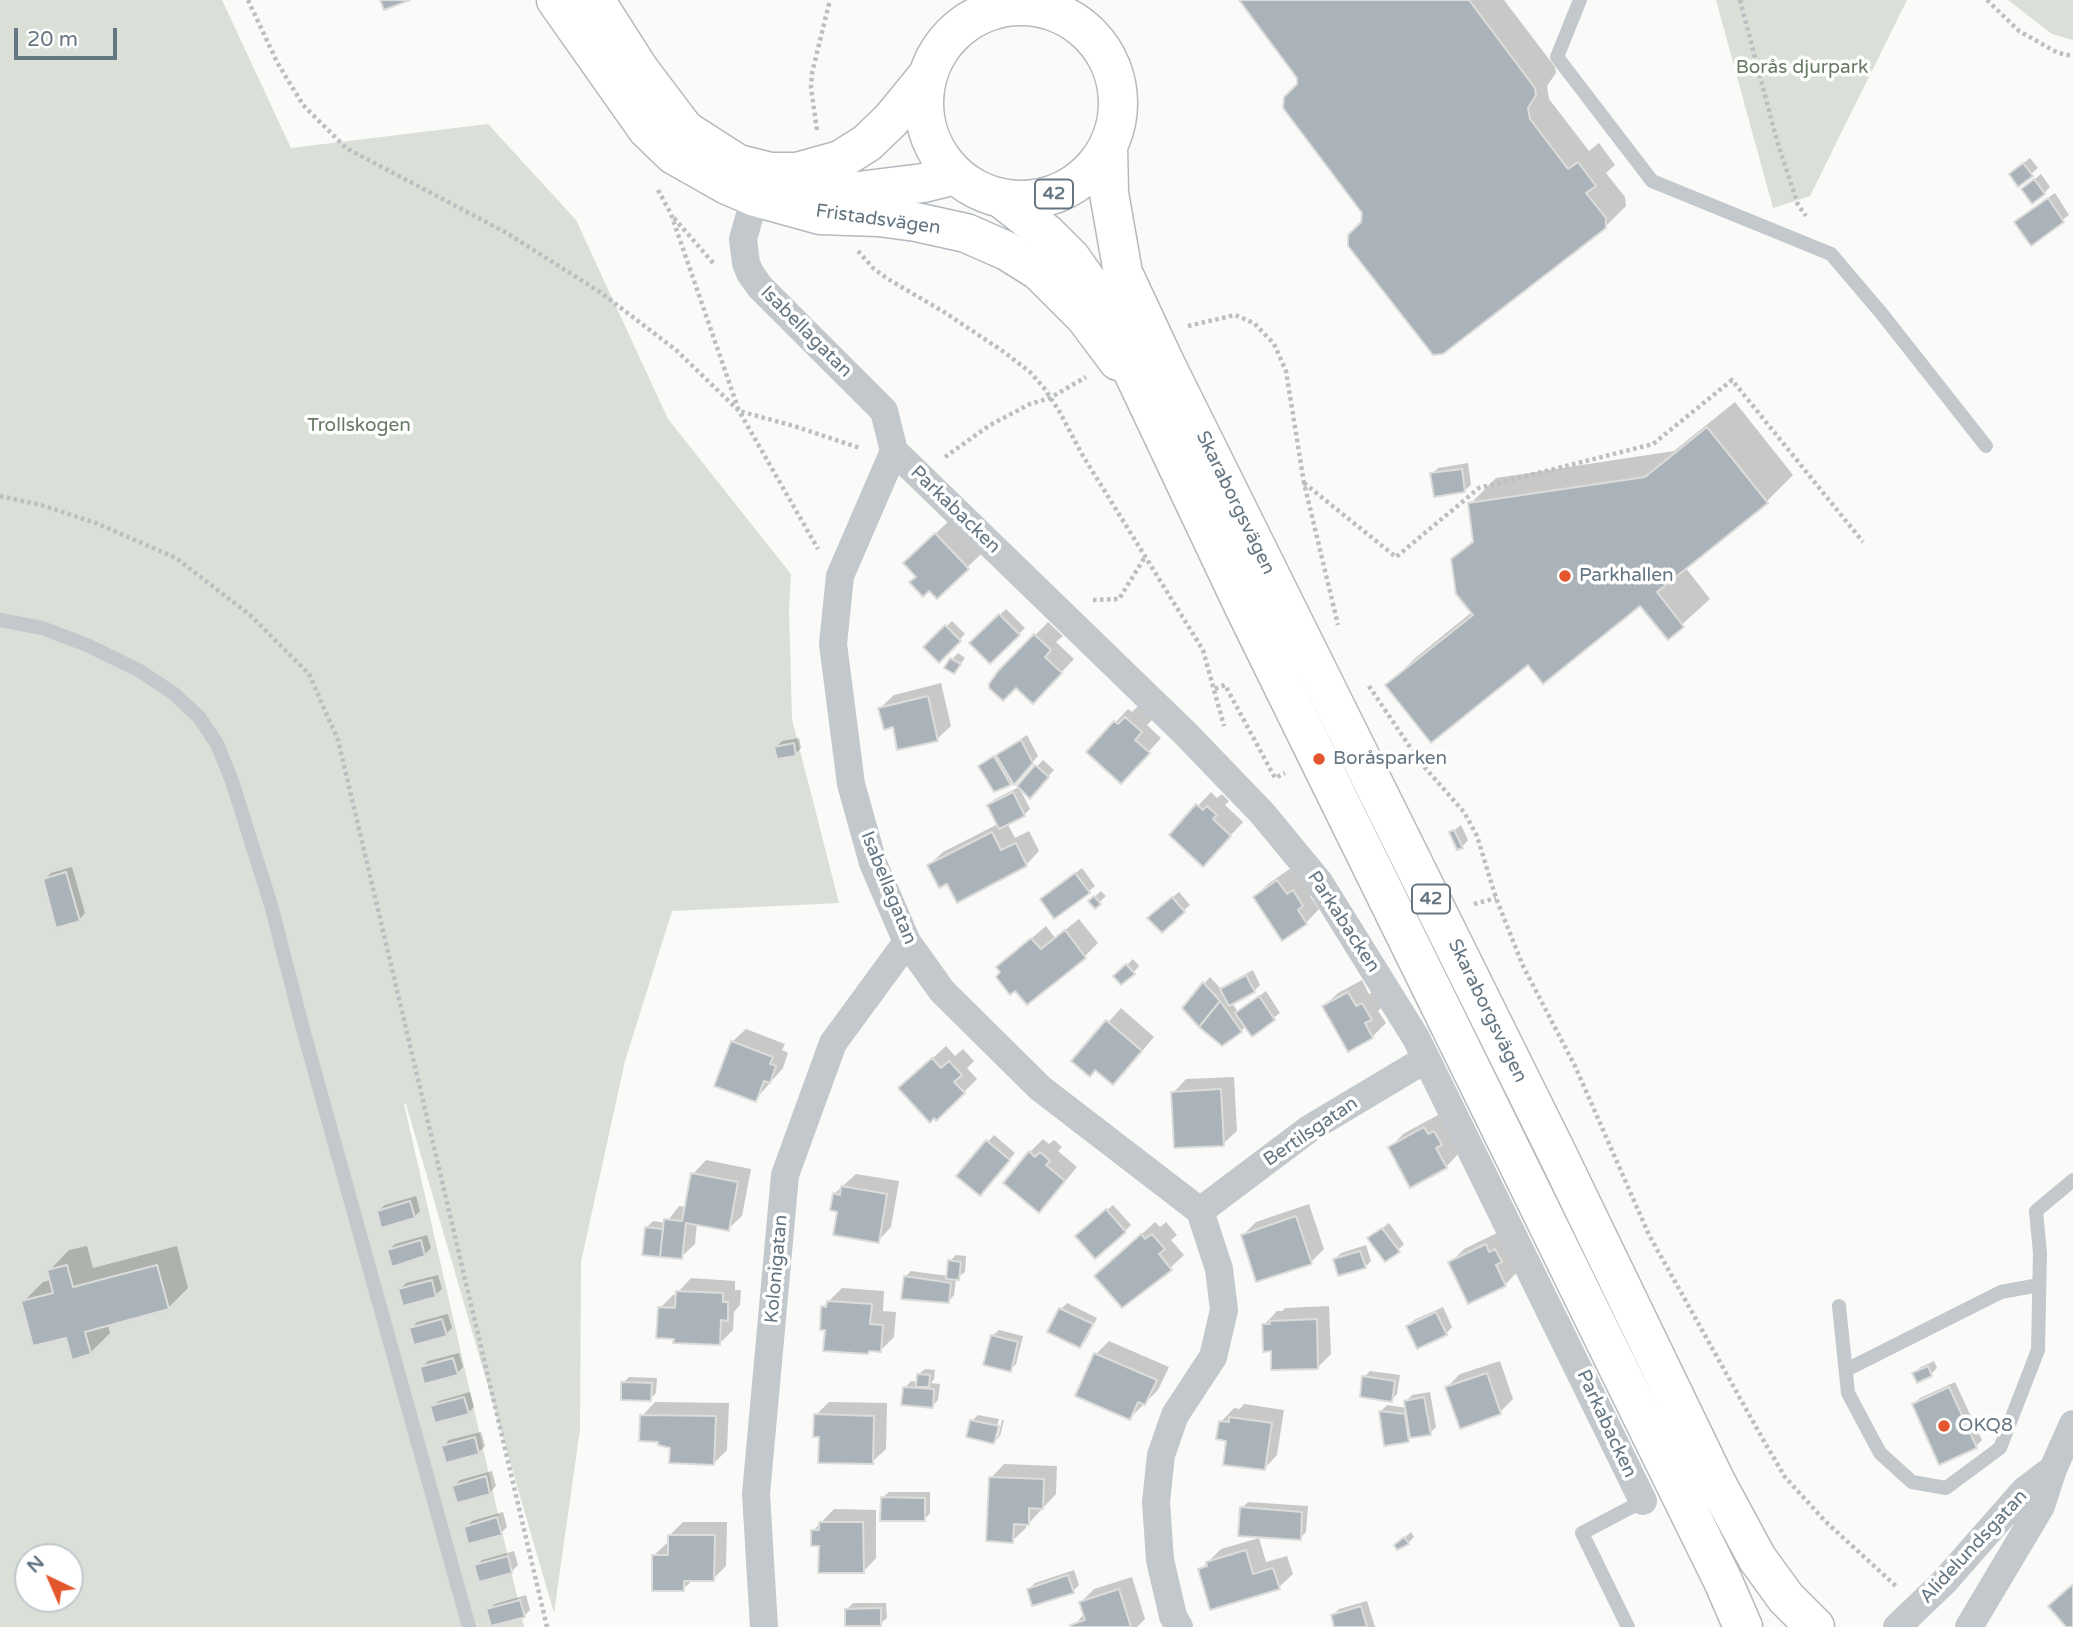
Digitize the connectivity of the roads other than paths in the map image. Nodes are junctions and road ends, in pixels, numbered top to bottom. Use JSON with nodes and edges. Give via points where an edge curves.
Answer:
{"nodes":[{"id":1,"x":556,"y":0,"type":"edge"},
{"id":2,"x":595,"y":0,"type":"edge"},
{"id":3,"x":957,"y":0,"type":"edge"},
{"id":4,"x":1074,"y":0,"type":"edge"},
{"id":5,"x":1580,"y":0,"type":"edge"},
{"id":6,"x":944,"y":43,"type":"junction"},
{"id":7,"x":1100,"y":46,"type":"junction"},
{"id":8,"x":927,"y":76,"type":"junction"},
{"id":9,"x":1108,"y":146,"type":"junction"},
{"id":10,"x":955,"y":175,"type":"junction"},
{"id":11,"x":755,"y":197,"type":"junction"},
{"id":12,"x":1002,"y":199,"type":"junction"},
{"id":13,"x":1145,"y":396,"type":"junction"},
{"id":14,"x":1986,"y":446,"type":"dead end"},
{"id":15,"x":894,"y":451,"type":"junction"},
{"id":16,"x":0,"y":620,"type":"edge"},
{"id":17,"x":906,"y":942,"type":"junction"},
{"id":18,"x":1426,"y":1059,"type":"junction"},
{"id":19,"x":2073,"y":1180,"type":"edge"},
{"id":20,"x":1200,"y":1211,"type":"junction"},
{"id":21,"x":2039,"y":1284,"type":"junction"},
{"id":22,"x":1839,"y":1306,"type":"dead end"},
{"id":23,"x":1846,"y":1370,"type":"junction"},
{"id":24,"x":2073,"y":1424,"type":"edge"},
{"id":25,"x":2053,"y":1469,"type":"junction"},
{"id":26,"x":1643,"y":1501,"type":"joint"},
{"id":27,"x":469,"y":1627,"type":"edge"},
{"id":28,"x":764,"y":1627,"type":"edge"},
{"id":29,"x":1179,"y":1627,"type":"edge"},
{"id":30,"x":1628,"y":1627,"type":"edge"},
{"id":31,"x":1743,"y":1627,"type":"edge"},
{"id":32,"x":1815,"y":1627,"type":"edge"},
{"id":33,"x":1897,"y":1627,"type":"edge"},
{"id":34,"x":1969,"y":1627,"type":"edge"}],
"edges":[{"from":1,"to":11,"type":"main road","name":"Fristadsvägen","via":[[647,129],[674,155]]},
{"from":2,"to":8,"type":"main road","via":[[685,130],[738,164],[770,172],[797,172],[840,160],[891,120]]},
{"from":3,"to":6,"type":"main road","number":"42"},
{"from":4,"to":7,"type":"main road","number":"42"},
{"from":5,"to":14,"type":"lane","via":[[1557,57],[1652,181],[1831,254]]},
{"from":6,"to":7,"type":"main road","number":"42","via":[[987,11],[1023,5],[1058,12]]},
{"from":6,"to":8,"type":"main road","number":"42"},
{"from":7,"to":9,"type":"main road","number":"42","via":[[1109,60],[1118,94]]},
{"from":8,"to":10,"type":"main road","number":"42","via":[[923,103],[927,130]]},
{"from":9,"to":12,"type":"main road","number":"42","via":[[1098,162],[1071,186],[1037,199]]},
{"from":9,"to":32,"type":"main road","name":"Skaraborgsvägen","number":"42","via":[[1109,193],[1123,273],[1165,363],[1716,1482],[1757,1558],[1786,1598]]},
{"from":10,"to":11,"type":"main road","name":"Fristadsvägen","via":[[842,193]]},
{"from":10,"to":12,"type":"main road","number":"42"},
{"from":11,"to":13,"type":"main road","name":"Fristadsvägen","via":[[820,215],[916,222],[966,233],[1007,251],[1039,271],[1085,317]]},
{"from":11,"to":15,"type":"street","name":"Isabellagatan","via":[[743,239],[750,273],[884,411]]},
{"from":12,"to":13,"type":"main road","name":"Skaraborgsvägen","number":"42","via":[[1047,234],[1095,292]]},
{"from":13,"to":31,"type":"main road","name":"Skaraborgsvägen","number":"42"},
{"from":15,"to":17,"type":"street","name":"Isabellagatan","via":[[840,576],[833,644],[851,784],[873,863]]},
{"from":15,"to":18,"type":"street","name":"Parkabacken","via":[[1262,813],[1319,882]]},
{"from":16,"to":27,"type":"lane","via":[[42,628],[140,671],[199,717],[217,744],[271,905]]},
{"from":17,"to":20,"type":"street","name":"Isabellagatan","via":[[942,991],[1040,1088]]},
{"from":17,"to":28,"type":"street","name":"Kolonigatan","via":[[833,1043],[785,1175],[756,1494]]},
{"from":18,"to":20,"type":"street","name":"Bertilsgatan","via":[[1309,1129]]},
{"from":18,"to":26,"type":"street","name":"Parkabacken"},
{"from":19,"to":21,"type":"lane","via":[[2036,1211]]},
{"from":20,"to":29,"type":"street","via":[[1219,1269],[1224,1310],[1213,1357],[1175,1415],[1161,1455],[1156,1502],[1160,1560]]},
{"from":21,"to":23,"type":"lane","via":[[2001,1293]]},
{"from":21,"to":23,"type":"lane","via":[[2038,1350],[2000,1448],[1946,1488],[1912,1482],[1880,1453],[1848,1392]]},
{"from":22,"to":23,"type":"lane"},
{"from":24,"to":25,"type":"street","name":"Alidelundsgatan"},
{"from":25,"to":33,"type":"street","name":"Alidelundsgatan","via":[[2024,1491]]},
{"from":25,"to":34,"type":"street","name":"Alidelundsgatan","via":[[2041,1506]]},
{"from":26,"to":30,"type":"lane","via":[[1582,1533]]}]}
